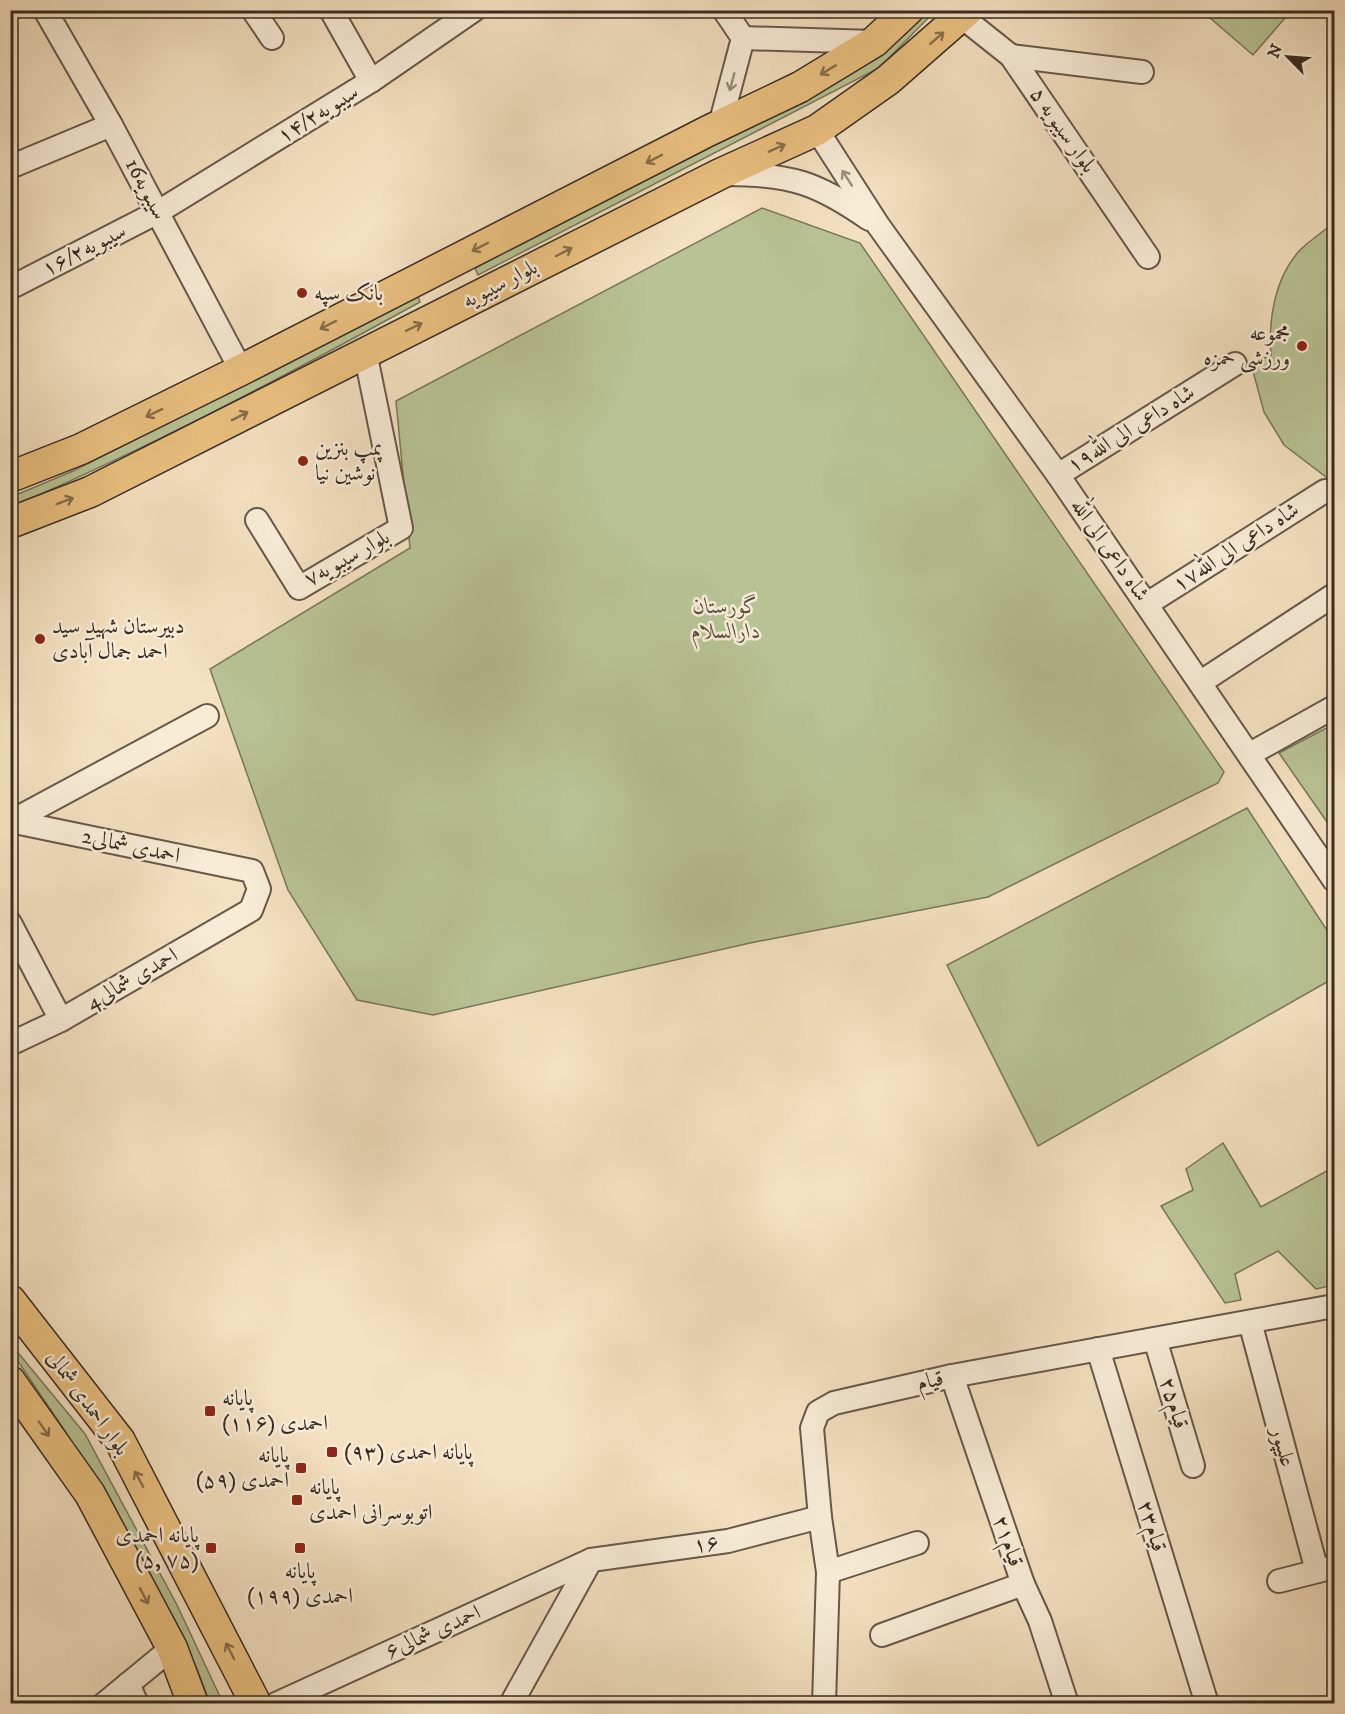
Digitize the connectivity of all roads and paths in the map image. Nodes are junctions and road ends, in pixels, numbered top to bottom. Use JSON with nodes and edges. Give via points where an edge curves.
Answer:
{"nodes":[{"id":1,"x":45,"y":10,"type":"edge"},
{"id":2,"x":253,"y":10,"type":"edge"},
{"id":3,"x":331,"y":10,"type":"edge"},
{"id":4,"x":474,"y":10,"type":"edge"},
{"id":5,"x":724,"y":10,"type":"edge"},
{"id":6,"x":908,"y":10,"type":"edge"},
{"id":7,"x":965,"y":14,"type":"edge"},
{"id":8,"x":448,"y":18,"type":"edge"},
{"id":9,"x":272,"y":38,"type":"dead end"},
{"id":10,"x":743,"y":38,"type":"junction"},
{"id":11,"x":874,"y":42,"type":"junction"},
{"id":12,"x":1011,"y":57,"type":"junction"},
{"id":13,"x":1142,"y":72,"type":"dead end"},
{"id":14,"x":371,"y":81,"type":"junction"},
{"id":15,"x":111,"y":125,"type":"junction"},
{"id":16,"x":720,"y":125,"type":"junction"},
{"id":17,"x":817,"y":130,"type":"junction"},
{"id":18,"x":10,"y":167,"type":"edge"},
{"id":19,"x":720,"y":174,"type":"junction"},
{"id":20,"x":158,"y":212,"type":"junction"},
{"id":21,"x":878,"y":225,"type":"junction"},
{"id":22,"x":1148,"y":257,"type":"dead end"},
{"id":23,"x":436,"y":270,"type":"junction"},
{"id":24,"x":10,"y":288,"type":"edge"},
{"id":25,"x":456,"y":306,"type":"junction"},
{"id":26,"x":365,"y":352,"type":"junction"},
{"id":27,"x":1235,"y":364,"type":"dead end"},
{"id":28,"x":241,"y":370,"type":"junction"},
{"id":29,"x":1058,"y":475,"type":"junction"},
{"id":30,"x":10,"y":477,"type":"edge"},
{"id":31,"x":1325,"y":490,"type":"dead end"},
{"id":32,"x":257,"y":520,"type":"dead end"},
{"id":33,"x":10,"y":523,"type":"edge"},
{"id":34,"x":1335,"y":595,"type":"edge"},
{"id":35,"x":1147,"y":604,"type":"junction"},
{"id":36,"x":1201,"y":682,"type":"junction"},
{"id":37,"x":1335,"y":707,"type":"edge"},
{"id":38,"x":207,"y":716,"type":"dead end"},
{"id":39,"x":1250,"y":754,"type":"junction"},
{"id":40,"x":11,"y":821,"type":"edge"},
{"id":41,"x":1335,"y":880,"type":"edge"},
{"id":42,"x":251,"y":910,"type":"joint"},
{"id":43,"x":10,"y":923,"type":"edge"},
{"id":44,"x":61,"y":1020,"type":"junction"},
{"id":45,"x":10,"y":1044,"type":"edge"},
{"id":46,"x":10,"y":1300,"type":"edge"},
{"id":47,"x":1335,"y":1306,"type":"edge"},
{"id":48,"x":1250,"y":1322,"type":"junction"},
{"id":49,"x":1155,"y":1339,"type":"junction"},
{"id":50,"x":1098,"y":1349,"type":"junction"},
{"id":51,"x":952,"y":1376,"type":"junction"},
{"id":52,"x":10,"y":1381,"type":"edge"},
{"id":53,"x":1193,"y":1466,"type":"dead end"},
{"id":54,"x":820,"y":1517,"type":"junction"},
{"id":55,"x":917,"y":1543,"type":"dead end"},
{"id":56,"x":591,"y":1560,"type":"junction"},
{"id":57,"x":1326,"y":1569,"type":"edge"},
{"id":58,"x":828,"y":1572,"type":"junction"},
{"id":59,"x":1279,"y":1581,"type":"dead end"},
{"id":60,"x":1023,"y":1584,"type":"junction"},
{"id":61,"x":882,"y":1635,"type":"dead end"},
{"id":62,"x":172,"y":1648,"type":"junction"},
{"id":63,"x":133,"y":1694,"type":"edge"},
{"id":64,"x":104,"y":1704,"type":"edge"},
{"id":65,"x":194,"y":1704,"type":"edge"},
{"id":66,"x":256,"y":1704,"type":"edge"},
{"id":67,"x":276,"y":1704,"type":"edge"},
{"id":68,"x":511,"y":1704,"type":"edge"},
{"id":69,"x":824,"y":1704,"type":"edge"},
{"id":70,"x":1068,"y":1704,"type":"edge"},
{"id":71,"x":1207,"y":1704,"type":"edge"}],
"edges":[{"from":1,"to":15,"type":"street","name":"سیبویه16"},
{"from":2,"to":9,"type":"street"},
{"from":3,"to":14,"type":"street"},
{"from":4,"to":8,"type":"street","name":"سیبویه۱۴/۲"},
{"from":5,"to":10,"type":"street"},
{"from":6,"to":11,"type":"main road","name":"بلوار سیبویه"},
{"from":7,"to":12,"type":"street","name":"بلوار سیبویه ۵"},
{"from":17,"to":7,"type":"main road","name":"بلوار سیبویه","one_way":true,"via":[[888,80]]},
{"from":8,"to":14,"type":"street","name":"سیبویه۱۴/۲"},
{"from":10,"to":11,"type":"street"},
{"from":10,"to":16,"type":"street","one_way":true},
{"from":11,"to":16,"type":"main road","name":"بلوار سیبویه","one_way":true,"via":[[800,87]]},
{"from":12,"to":13,"type":"street"},
{"from":12,"to":22,"type":"street","name":"بلوار سیبویه ۵"},
{"from":14,"to":20,"type":"street","name":"سیبویه۱۴/۲"},
{"from":15,"to":18,"type":"street"},
{"from":15,"to":20,"type":"street","name":"سیبویه16"},
{"from":16,"to":23,"type":"main road","name":"بلوار سیبویه","one_way":true},
{"from":19,"to":17,"type":"main road","name":"بلوار سیبویه","one_way":true},
{"from":21,"to":17,"type":"street","name":"شاه داعی الی الله","one_way":true},
{"from":19,"to":21,"type":"street","via":[[768,174],[800,182],[842,200]]},
{"from":25,"to":19,"type":"main road","name":"بلوار سیبویه","one_way":true},
{"from":20,"to":24,"type":"street","name":"سیبویه۱۶/۲"},
{"from":20,"to":28,"type":"street","name":"سیبویه16"},
{"from":21,"to":29,"type":"street","name":"شاه داعی الی الله"},
{"from":23,"to":25,"type":"main road"},
{"from":23,"to":28,"type":"main road","name":"بلوار سیبویه","one_way":true},
{"from":26,"to":25,"type":"main road","name":"بلوار سیبویه","one_way":true},
{"from":26,"to":32,"type":"street","name":"بلوار سیبویه۷","via":[[401,528],[299,588]]},
{"from":33,"to":26,"type":"main road","name":"بلوار سیبویه","one_way":true,"via":[[90,492]]},
{"from":27,"to":29,"type":"street","name":"شاه داعی الی الله۱۹"},
{"from":28,"to":30,"type":"main road","name":"بلوار سیبویه","one_way":true,"via":[[81,449]]},
{"from":29,"to":35,"type":"street","name":"شاه داعی الی الله"},
{"from":31,"to":35,"type":"street","name":"شاه داعی الی الله۱۷"},
{"from":34,"to":36,"type":"street"},
{"from":35,"to":36,"type":"street","name":"شاه داعی الی الله"},
{"from":36,"to":39,"type":"street","name":"شاه داعی الی الله"},
{"from":37,"to":39,"type":"street"},
{"from":38,"to":40,"type":"street"},
{"from":39,"to":41,"type":"street","name":"شاه داعی الی الله"},
{"from":40,"to":42,"type":"street","name":"2احمدی شمالی","via":[[252,872],[259,888]]},
{"from":42,"to":44,"type":"street","name":"4احمدی شمالی"},
{"from":43,"to":44,"type":"street"},
{"from":44,"to":45,"type":"street","name":"4احمدی شمالی"},
{"from":66,"to":46,"type":"main road","name":"بلوار احمدی شمالی","one_way":true,"via":[[120,1441]]},
{"from":47,"to":48,"type":"street","name":"قیام"},
{"from":48,"to":49,"type":"street","name":"قیام"},
{"from":48,"to":57,"type":"street","name":"علیپور"},
{"from":49,"to":50,"type":"street","name":"قیام"},
{"from":49,"to":53,"type":"street","name":"قیام۲۵"},
{"from":50,"to":51,"type":"street","name":"قیام"},
{"from":50,"to":71,"type":"street","name":"قیام۲۳"},
{"from":51,"to":54,"type":"street","name":"قیام","via":[[834,1403],[818,1412],[812,1428]]},
{"from":51,"to":60,"type":"street","name":"قیام۲۱"},
{"from":52,"to":62,"type":"main road","one_way":true,"via":[[90,1494]]},
{"from":54,"to":56,"type":"street","name":"۱۶","via":[[728,1541]]},
{"from":54,"to":58,"type":"street","name":"قیام"},
{"from":55,"to":58,"type":"street"},
{"from":56,"to":67,"type":"street","name":"احمدی شمالی۶"},
{"from":56,"to":68,"type":"street"},
{"from":57,"to":59,"type":"street"},
{"from":58,"to":69,"type":"street","name":"قیام"},
{"from":60,"to":61,"type":"street"},
{"from":60,"to":70,"type":"street","name":"قیام۲۱"},
{"from":62,"to":63,"type":"street"},
{"from":62,"to":65,"type":"main road"},
{"from":63,"to":64,"type":"street"}]}
